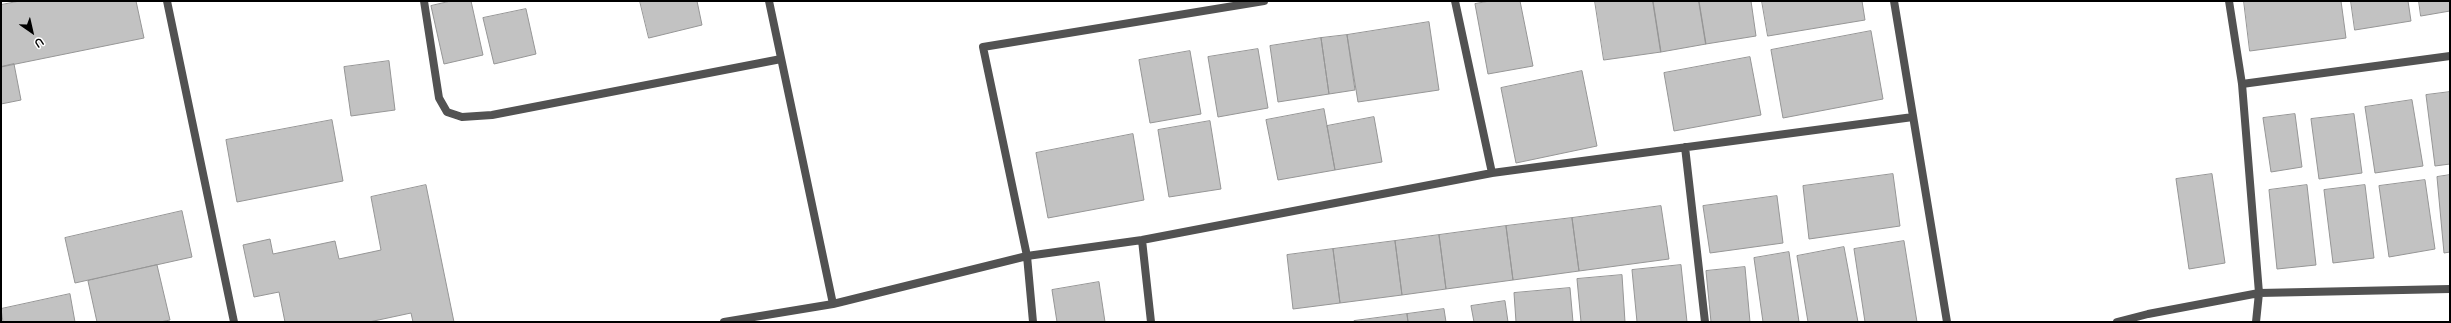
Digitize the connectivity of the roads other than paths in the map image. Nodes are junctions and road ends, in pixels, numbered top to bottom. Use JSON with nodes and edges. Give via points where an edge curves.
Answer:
{"nodes":[{"id":1,"x":167,"y":1,"type":"edge"},
{"id":2,"x":424,"y":1,"type":"edge"},
{"id":3,"x":769,"y":1,"type":"edge"},
{"id":4,"x":1264,"y":1,"type":"edge"},
{"id":5,"x":1455,"y":1,"type":"edge"},
{"id":6,"x":1894,"y":1,"type":"edge"},
{"id":7,"x":2229,"y":1,"type":"edge"},
{"id":8,"x":2450,"y":56,"type":"edge"},
{"id":9,"x":781,"y":59,"type":"junction"},
{"id":10,"x":2242,"y":84,"type":"junction"},
{"id":11,"x":1913,"y":117,"type":"junction"},
{"id":12,"x":1685,"y":147,"type":"junction"},
{"id":13,"x":1492,"y":173,"type":"junction"},
{"id":14,"x":1142,"y":240,"type":"junction"},
{"id":15,"x":1027,"y":256,"type":"junction"},
{"id":16,"x":2450,"y":289,"type":"edge"},
{"id":17,"x":2260,"y":293,"type":"junction"},
{"id":18,"x":833,"y":304,"type":"junction"},
{"id":19,"x":234,"y":322,"type":"edge"},
{"id":20,"x":724,"y":322,"type":"edge"},
{"id":21,"x":1033,"y":322,"type":"edge"},
{"id":22,"x":1151,"y":322,"type":"edge"},
{"id":23,"x":1705,"y":322,"type":"edge"},
{"id":24,"x":1946,"y":322,"type":"edge"},
{"id":25,"x":2117,"y":322,"type":"edge"},
{"id":26,"x":2256,"y":322,"type":"edge"}],
"edges":[{"from":1,"to":19,"type":"street"},
{"from":2,"to":9,"type":"street","via":[[439,98],[446,112],[462,117],[492,115]]},
{"from":3,"to":9,"type":"street"},
{"from":4,"to":15,"type":"street","via":[[983,47]]},
{"from":5,"to":13,"type":"street"},
{"from":6,"to":11,"type":"street"},
{"from":7,"to":10,"type":"street"},
{"from":8,"to":10,"type":"street"},
{"from":9,"to":18,"type":"street"},
{"from":10,"to":17,"type":"street"},
{"from":11,"to":12,"type":"street"},
{"from":11,"to":24,"type":"street"},
{"from":12,"to":13,"type":"street"},
{"from":12,"to":23,"type":"street"},
{"from":13,"to":14,"type":"street"},
{"from":14,"to":15,"type":"street"},
{"from":14,"to":22,"type":"street"},
{"from":15,"to":18,"type":"street"},
{"from":15,"to":21,"type":"street"},
{"from":16,"to":17,"type":"street"},
{"from":17,"to":25,"type":"street"},
{"from":17,"to":26,"type":"street"},
{"from":18,"to":20,"type":"street"}]}
